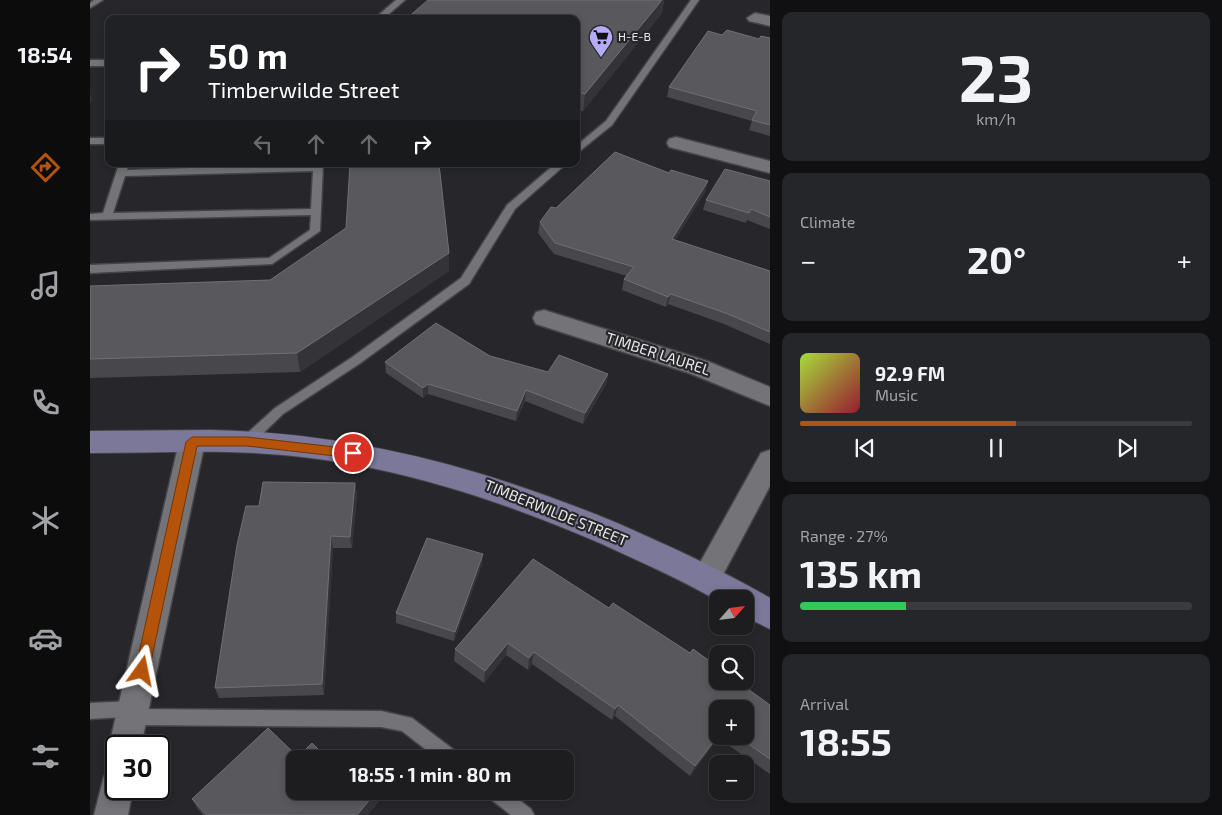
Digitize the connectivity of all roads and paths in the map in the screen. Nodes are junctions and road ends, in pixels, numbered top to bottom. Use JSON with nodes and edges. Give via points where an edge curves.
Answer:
{"nodes":[{"id":1,"x":99,"y":0,"type":"edge"},
{"id":2,"x":402,"y":0,"type":"edge"},
{"id":3,"x":695,"y":0,"type":"edge"},
{"id":4,"x":90,"y":6,"type":"edge"},
{"id":5,"x":383,"y":15,"type":"edge"},
{"id":6,"x":90,"y":63,"type":"edge"},
{"id":7,"x":105,"y":63,"type":"edge"},
{"id":8,"x":105,"y":140,"type":"edge"},
{"id":9,"x":90,"y":141,"type":"edge"},
{"id":10,"x":676,"y":143,"type":"dead end"},
{"id":11,"x":580,"y":148,"type":"edge"},
{"id":12,"x":220,"y":167,"type":"edge"},
{"id":13,"x":318,"y":167,"type":"edge"},
{"id":14,"x":558,"y":167,"type":"edge"},
{"id":15,"x":770,"y":167,"type":"edge"},
{"id":16,"x":123,"y":168,"type":"edge"},
{"id":17,"x":316,"y":212,"type":"junction"},
{"id":18,"x":107,"y":216,"type":"junction"},
{"id":19,"x":90,"y":217,"type":"edge"},
{"id":20,"x":90,"y":269,"type":"edge"},
{"id":21,"x":544,"y":318,"type":"dead end"},
{"id":22,"x":770,"y":397,"type":"edge"},
{"id":23,"x":247,"y":441,"type":"junction"},
{"id":24,"x":90,"y":442,"type":"edge"},
{"id":25,"x":192,"y":442,"type":"junction"},
{"id":26,"x":770,"y":460,"type":"edge"},
{"id":27,"x":707,"y":577,"type":"junction"},
{"id":28,"x":729,"y":590,"type":"edge"},
{"id":29,"x":754,"y":605,"type":"edge"},
{"id":30,"x":770,"y":615,"type":"edge"},
{"id":31,"x":90,"y":711,"type":"edge"},
{"id":32,"x":132,"y":713,"type":"junction"},
{"id":33,"x":127,"y":735,"type":"edge"},
{"id":34,"x":440,"y":750,"type":"edge"},
{"id":35,"x":114,"y":800,"type":"edge"},
{"id":36,"x":506,"y":800,"type":"edge"},
{"id":37,"x":111,"y":815,"type":"edge"},
{"id":38,"x":525,"y":815,"type":"edge"}],
"edges":[{"from":1,"to":4,"type":"lane"},
{"from":2,"to":5,"type":"lane"},
{"from":3,"to":11,"type":"lane","via":[[609,123]]},
{"from":6,"to":7,"type":"lane"},
{"from":8,"to":9,"type":"lane"},
{"from":10,"to":15,"type":"street"},
{"from":12,"to":16,"type":"lane"},
{"from":13,"to":17,"type":"lane"},
{"from":14,"to":23,"type":"lane","via":[[511,207],[465,282],[279,411]]},
{"from":16,"to":18,"type":"lane"},
{"from":17,"to":18,"type":"lane"},
{"from":17,"to":20,"type":"lane","via":[[315,231],[272,261]]},
{"from":18,"to":19,"type":"lane"},
{"from":21,"to":22,"type":"street","name":"TIMBER LAUREL","via":[[698,367]]},
{"from":23,"to":25,"type":"street","name":"TIMBERWILDE STREET"},
{"from":23,"to":27,"type":"street","name":"TIMBERWILDE STREET","via":[[370,456],[455,475],[531,500]]},
{"from":24,"to":25,"type":"street","name":"TIMBERWILDE STREET"},
{"from":25,"to":32,"type":"street"},
{"from":26,"to":27,"type":"street"},
{"from":27,"to":28,"type":"street","name":"TIMBERWILDE STREET"},
{"from":29,"to":30,"type":"street","name":"TIMBERWILDE STREET"},
{"from":31,"to":32,"type":"lane"},
{"from":32,"to":33,"type":"street"},
{"from":32,"to":34,"type":"lane","via":[[382,719],[406,724]]},
{"from":35,"to":37,"type":"street"},
{"from":36,"to":38,"type":"lane"}]}
